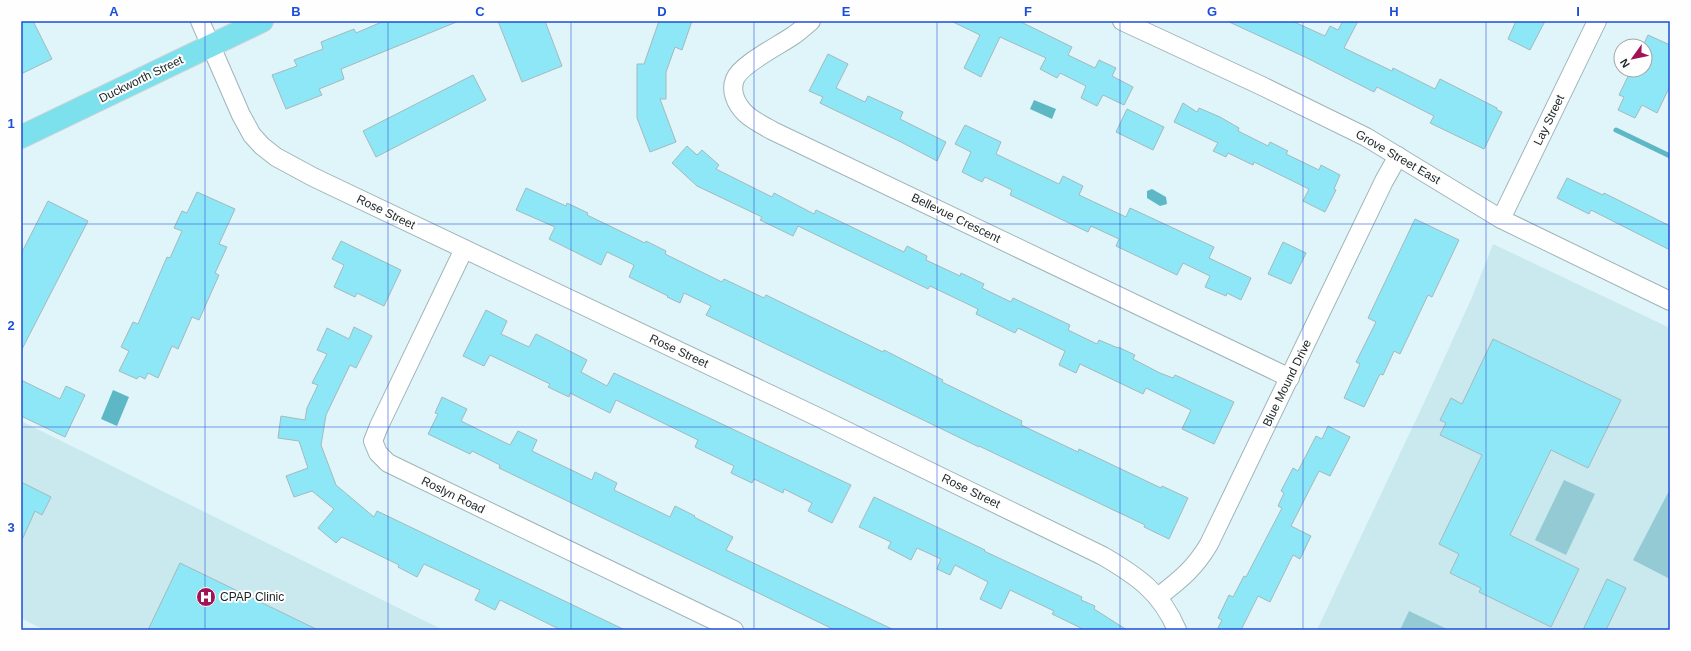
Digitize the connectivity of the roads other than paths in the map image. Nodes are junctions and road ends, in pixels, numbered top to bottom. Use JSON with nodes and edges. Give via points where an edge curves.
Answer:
{"nodes":[{"id":1,"x":200,"y":21,"type":"edge"},
{"id":2,"x":262,"y":21,"type":"edge"},
{"id":3,"x":811,"y":21,"type":"edge"},
{"id":4,"x":1122,"y":21,"type":"edge"},
{"id":5,"x":1596,"y":21,"type":"edge"},
{"id":6,"x":211,"y":46,"type":"junction"},
{"id":7,"x":21,"y":137,"type":"edge"},
{"id":8,"x":1398,"y":156,"type":"junction"},
{"id":9,"x":1501,"y":219,"type":"junction"},
{"id":10,"x":464,"y":249,"type":"junction"},
{"id":11,"x":1670,"y":301,"type":"edge"},
{"id":12,"x":1290,"y":378,"type":"junction"},
{"id":13,"x":1158,"y":597,"type":"junction"},
{"id":14,"x":734,"y":630,"type":"edge"},
{"id":15,"x":1177,"y":630,"type":"edge"}],
"edges":[{"from":1,"to":6,"type":"street","name":"Rose Street"},
{"from":2,"to":6,"type":"main road","name":"Duckworth Street"},
{"from":3,"to":12,"type":"street","name":"Bellevue Crescent","via":[[796,34],[755,59],[735,78],[733,89],[736,102],[745,113],[773,131]]},
{"from":4,"to":8,"type":"street","name":"Grove Street East","via":[[1262,86]]},
{"from":5,"to":9,"type":"street","name":"Lay Street"},
{"from":6,"to":7,"type":"main road","name":"Duckworth Street"},
{"from":6,"to":10,"type":"street","name":"Rose Street","via":[[246,125],[262,146],[289,165]]},
{"from":8,"to":9,"type":"street","name":"Grove Street East"},
{"from":8,"to":12,"type":"street","name":"Blue Mound Drive"},
{"from":9,"to":11,"type":"street","name":"Grove Street East"},
{"from":10,"to":13,"type":"street","name":"Rose Street","via":[[822,418],[1103,556],[1140,580]]},
{"from":10,"to":14,"type":"street","name":"Roslyn Road","via":[[372,441],[378,453],[388,463]]},
{"from":12,"to":13,"type":"street","name":"Blue Mound Drive","via":[[1201,559],[1183,578]]},
{"from":13,"to":15,"type":"street","name":"Rose Street"}]}
